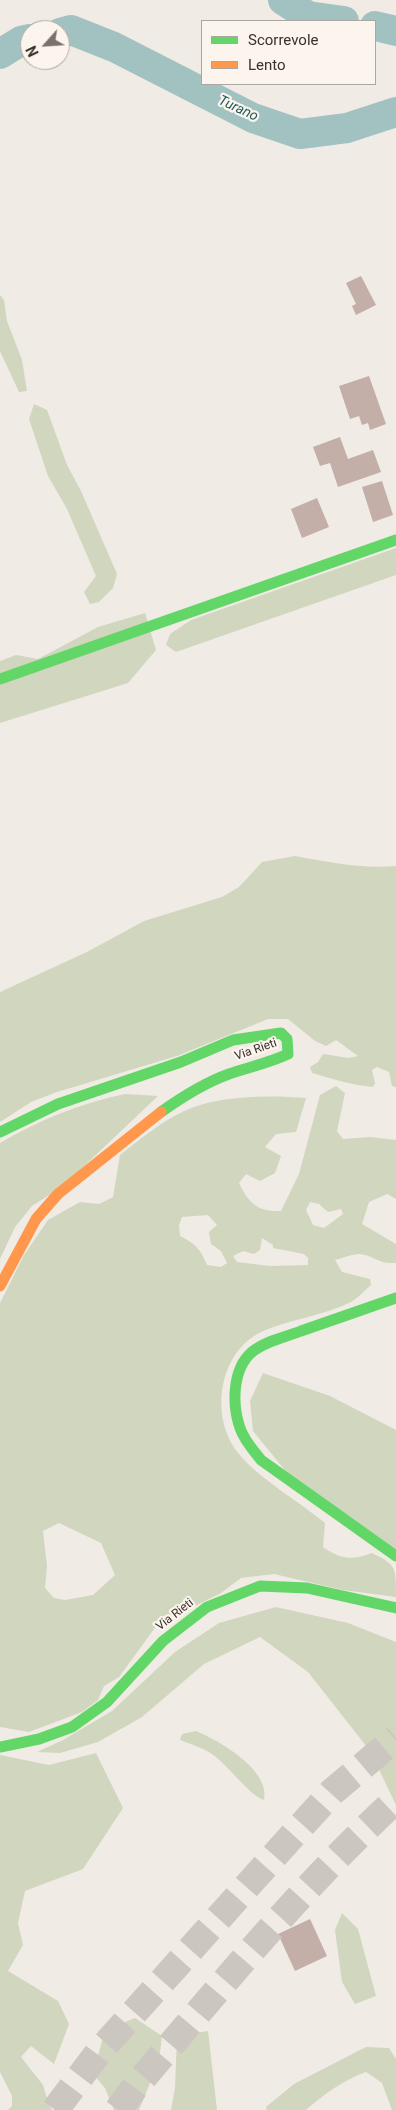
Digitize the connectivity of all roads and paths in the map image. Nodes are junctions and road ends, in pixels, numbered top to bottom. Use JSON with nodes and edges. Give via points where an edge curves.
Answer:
{"nodes":[{"id":1,"x":396,"y":540,"type":"edge"},
{"id":2,"x":0,"y":679,"type":"edge"},
{"id":3,"x":0,"y":1132,"type":"edge"},
{"id":4,"x":0,"y":1286,"type":"edge"},
{"id":5,"x":396,"y":1298,"type":"edge"},
{"id":6,"x":396,"y":1556,"type":"edge"},
{"id":7,"x":396,"y":1608,"type":"edge"},
{"id":8,"x":0,"y":1747,"type":"edge"}],
"edges":[{"from":1,"to":2,"type":"street"},
{"from":3,"to":4,"type":"street","name":"Via Rieti","via":[[58,1104],[181,1062],[233,1040],[272,1033],[281,1033],[287,1039],[288,1054],[228,1074],[187,1094],[140,1126],[58,1194],[36,1219]]},
{"from":5,"to":6,"type":"street","via":[[276,1340],[252,1352],[238,1373],[235,1393],[240,1429],[262,1460]]},
{"from":7,"to":8,"type":"street","name":"Via Rieti","via":[[307,1588],[260,1586],[207,1607],[163,1642],[107,1702],[72,1726],[39,1739]]}]}
